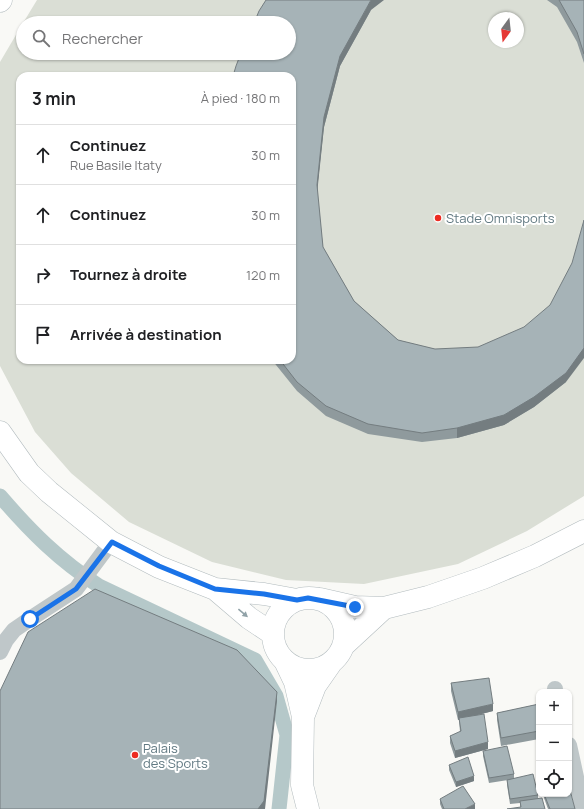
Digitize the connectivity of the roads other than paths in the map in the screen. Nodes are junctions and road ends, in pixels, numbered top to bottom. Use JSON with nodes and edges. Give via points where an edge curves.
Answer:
{"nodes":[{"id":1,"x":0,"y":432,"type":"edge"},
{"id":2,"x":584,"y":531,"type":"edge"},
{"id":3,"x":112,"y":542,"type":"junction"},
{"id":4,"x":215,"y":589,"type":"junction"},
{"id":5,"x":320,"y":599,"type":"junction"},
{"id":6,"x":297,"y":600,"type":"junction"},
{"id":7,"x":384,"y":608,"type":"junction"},
{"id":8,"x":273,"y":634,"type":"junction"},
{"id":9,"x":344,"y":645,"type":"junction"},
{"id":10,"x":0,"y":652,"type":"edge"},
{"id":11,"x":285,"y":661,"type":"junction"},
{"id":12,"x":331,"y":663,"type":"junction"},
{"id":13,"x":303,"y":717,"type":"junction"},
{"id":14,"x":572,"y":759,"type":"edge"},
{"id":15,"x":302,"y":785,"type":"junction"},
{"id":16,"x":295,"y":809,"type":"edge"},
{"id":17,"x":308,"y":809,"type":"edge"},
{"id":18,"x":583,"y":809,"type":"edge"}],
"edges":[{"from":1,"to":3,"type":"main road","via":[[29,473]]},
{"from":2,"to":7,"type":"main road","via":[[483,578],[428,597]]},
{"from":3,"to":4,"type":"main road","via":[[159,566]]},
{"from":3,"to":10,"type":"street","via":[[76,589],[14,630]]},
{"from":4,"to":6,"type":"main road"},
{"from":4,"to":8,"type":"main road","one_way":true,"via":[[249,618]]},
{"from":5,"to":6,"type":"main road"},
{"from":5,"to":7,"type":"main road","via":[[355,607]]},
{"from":5,"to":9,"type":"main road","via":[[330,604],[344,622]]},
{"from":6,"to":8,"type":"main road","via":[[279,613],[274,623]]},
{"from":7,"to":9,"type":"main road"},
{"from":8,"to":11,"type":"main road","via":[[276,648]]},
{"from":9,"to":12,"type":"main road"},
{"from":11,"to":12,"type":"main road","via":[[307,670],[322,668]]},
{"from":11,"to":13,"type":"main road","via":[[295,682]]},
{"from":12,"to":13,"type":"main road","via":[[315,686]]},
{"from":13,"to":15,"type":"main road"},
{"from":14,"to":18,"type":"street"},
{"from":15,"to":16,"type":"main road"},
{"from":15,"to":17,"type":"main road"}]}
